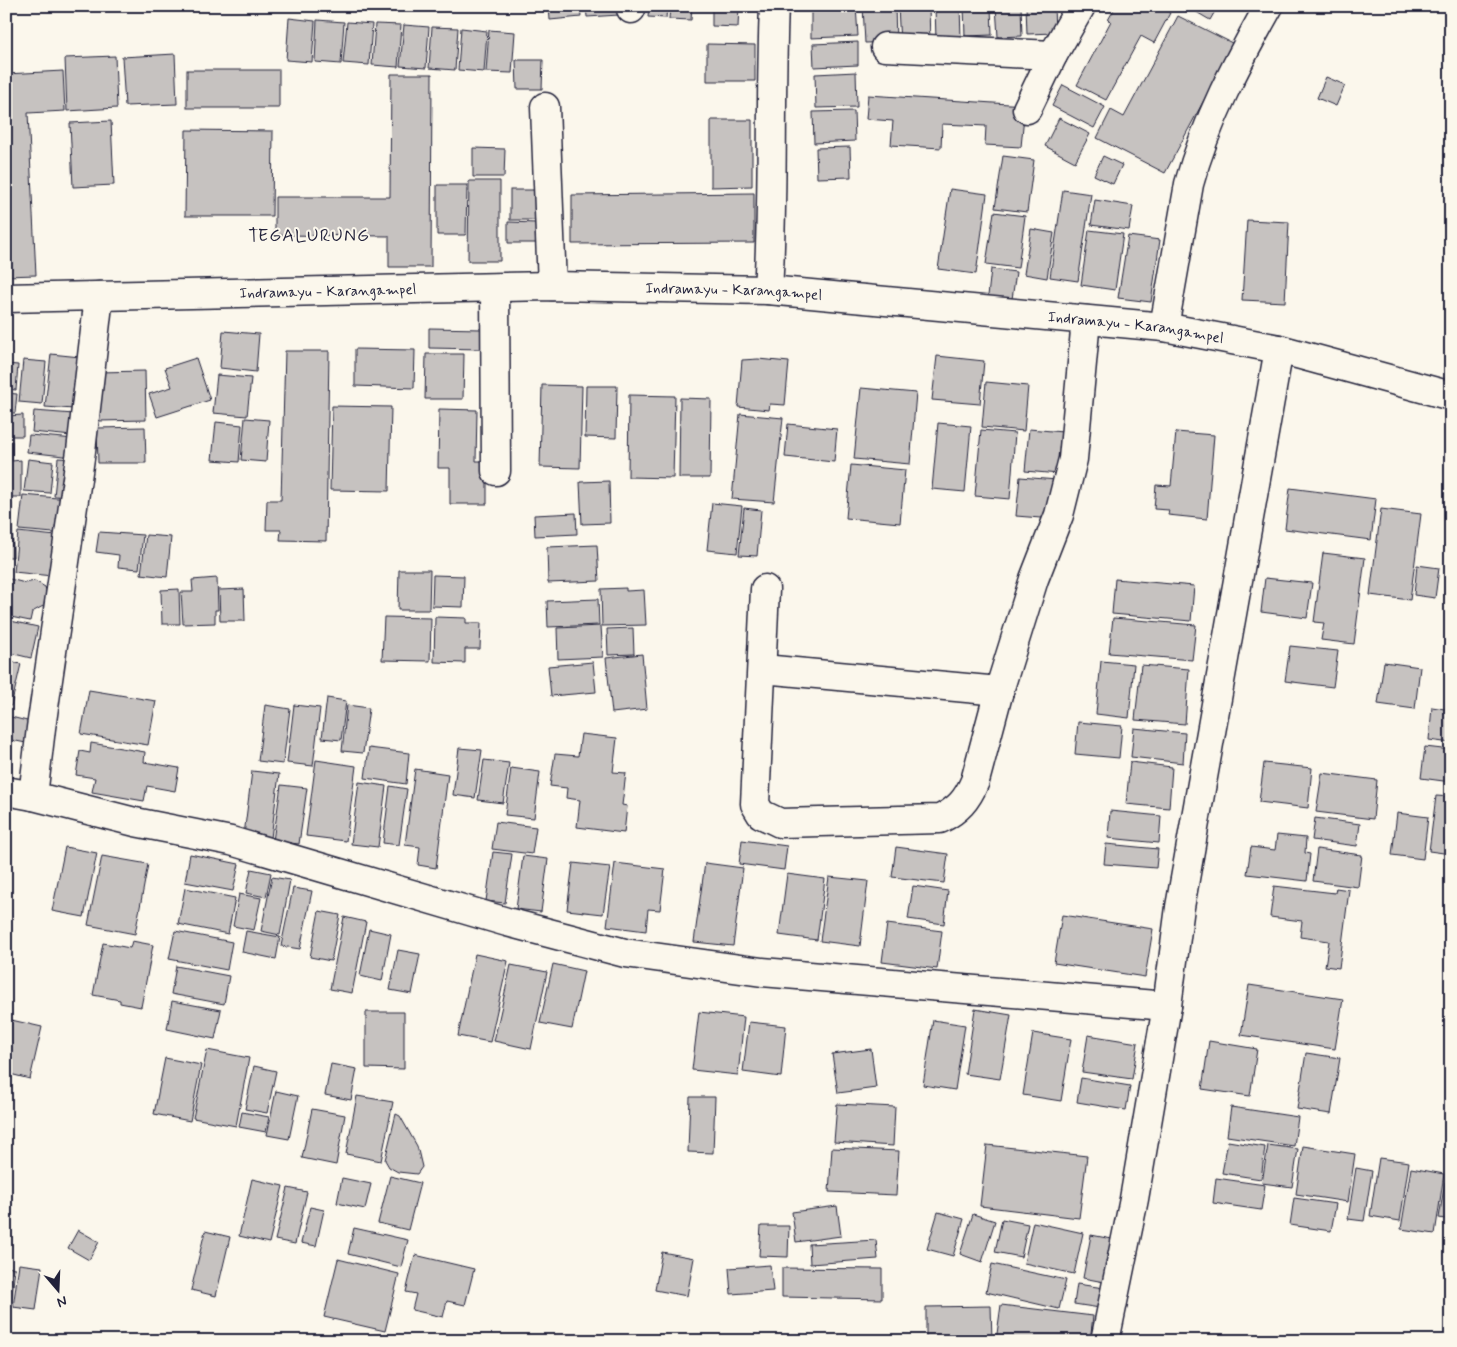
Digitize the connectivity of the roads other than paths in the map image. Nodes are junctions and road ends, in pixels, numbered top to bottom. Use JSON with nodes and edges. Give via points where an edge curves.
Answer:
{"nodes":[{"id":1,"x":774,"y":6,"type":"edge"},
{"id":2,"x":1081,"y":6,"type":"edge"},
{"id":3,"x":1269,"y":6,"type":"edge"},
{"id":4,"x":885,"y":47,"type":"dead end"},
{"id":5,"x":1053,"y":54,"type":"junction"},
{"id":6,"x":545,"y":106,"type":"dead end"},
{"id":7,"x":1027,"y":109,"type":"dead end"},
{"id":8,"x":552,"y":286,"type":"junction"},
{"id":9,"x":495,"y":288,"type":"junction"},
{"id":10,"x":768,"y":290,"type":"junction"},
{"id":11,"x":99,"y":296,"type":"junction"},
{"id":12,"x":6,"y":298,"type":"edge"},
{"id":13,"x":1086,"y":320,"type":"junction"},
{"id":14,"x":1164,"y":328,"type":"junction"},
{"id":15,"x":1279,"y":349,"type":"junction"},
{"id":16,"x":1451,"y":396,"type":"edge"},
{"id":17,"x":496,"y":471,"type":"dead end"},
{"id":18,"x":765,"y":589,"type":"dead end"},
{"id":19,"x":763,"y":670,"type":"junction"},
{"id":20,"x":999,"y":691,"type":"junction"},
{"id":21,"x":6,"y":791,"type":"edge"},
{"id":22,"x":33,"y":796,"type":"junction"},
{"id":23,"x":1167,"y":1006,"type":"junction"},
{"id":24,"x":1105,"y":1341,"type":"edge"}],
"edges":[{"from":1,"to":10,"type":"street","via":[[772,226]]},
{"from":2,"to":5,"type":"street"},
{"from":3,"to":14,"type":"street","via":[[1234,68],[1194,164]]},
{"from":4,"to":5,"type":"street"},
{"from":5,"to":7,"type":"street"},
{"from":6,"to":8,"type":"street"},
{"from":8,"to":9,"type":"street","name":"Indramayu - Karangampel"},
{"from":8,"to":10,"type":"street","name":"Indramayu - Karangampel"},
{"from":9,"to":11,"type":"street","name":"Indramayu - Karangampel"},
{"from":9,"to":17,"type":"street"},
{"from":10,"to":13,"type":"street","name":"Indramayu - Karangampel"},
{"from":11,"to":12,"type":"street","name":"Indramayu - Karangampel"},
{"from":11,"to":22,"type":"street"},
{"from":13,"to":14,"type":"street","name":"Indramayu - Karangampel"},
{"from":13,"to":20,"type":"street","via":[[1073,459],[1059,515],[1034,579]]},
{"from":14,"to":15,"type":"street","name":"Indramayu - Karangampel"},
{"from":15,"to":16,"type":"street","name":"Indramayu - Karangampel"},
{"from":15,"to":23,"type":"street","via":[[1180,907]]},
{"from":18,"to":19,"type":"street"},
{"from":19,"to":20,"type":"street"},
{"from":19,"to":20,"type":"street","via":[[755,804],[761,814],[780,823],[940,819],[957,810],[970,794],[975,781]]},
{"from":21,"to":22,"type":"street"},
{"from":22,"to":23,"type":"street","via":[[135,822],[231,841],[625,953],[745,971]]},
{"from":23,"to":24,"type":"street","via":[[1134,1199]]}]}
